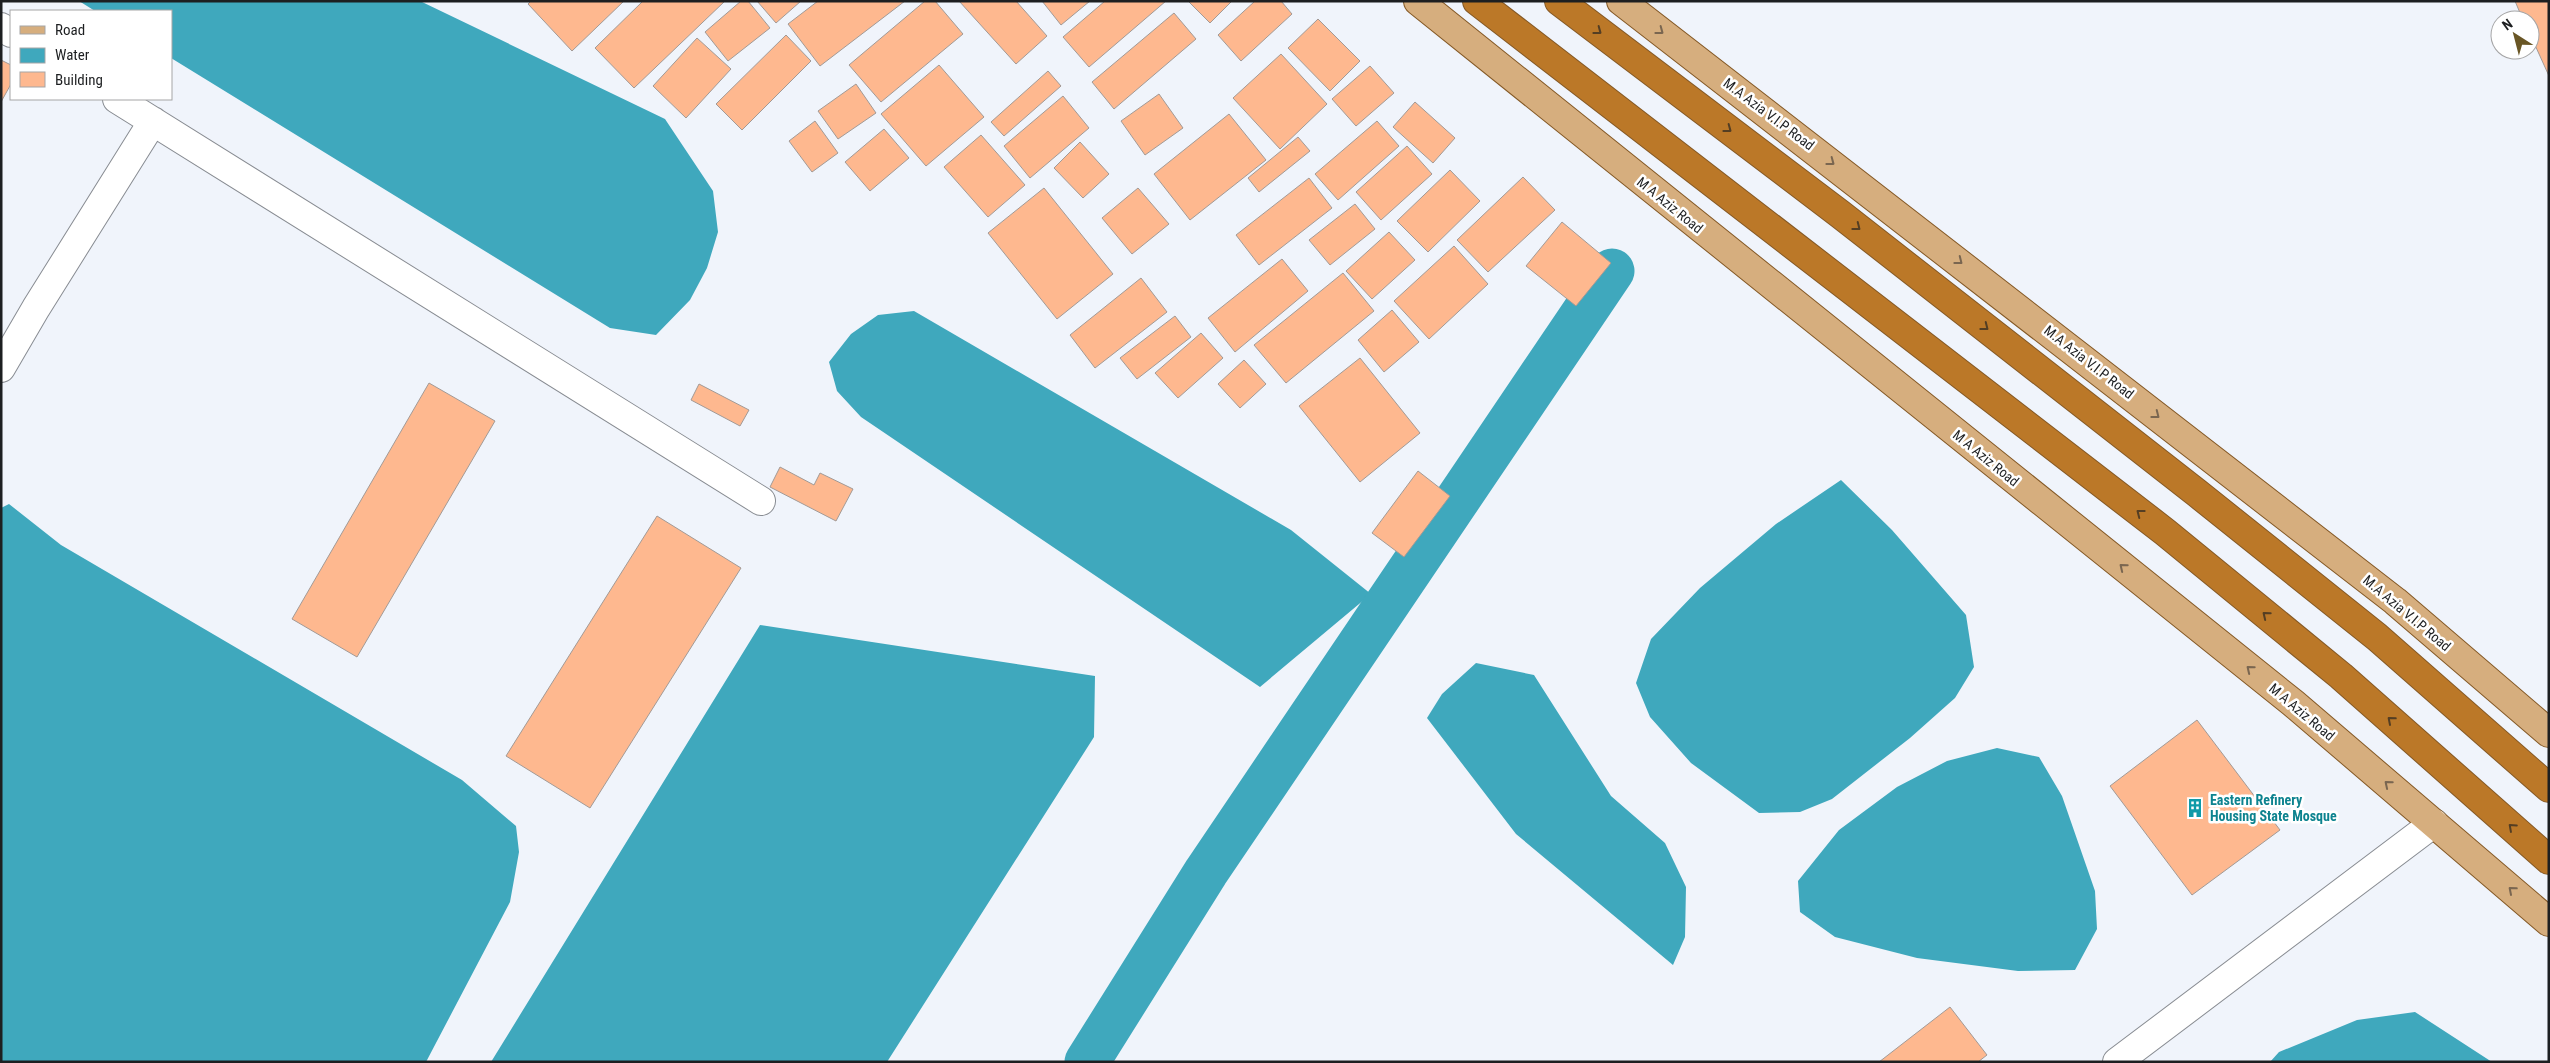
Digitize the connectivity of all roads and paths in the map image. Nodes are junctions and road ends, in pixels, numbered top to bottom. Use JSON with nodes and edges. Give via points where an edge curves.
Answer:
{"nodes":[{"id":1,"x":1418,"y":1,"type":"edge"},
{"id":2,"x":1477,"y":1,"type":"edge"},
{"id":3,"x":1559,"y":1,"type":"edge"},
{"id":4,"x":1621,"y":1,"type":"edge"},
{"id":5,"x":119,"y":100,"type":"edge"},
{"id":6,"x":153,"y":121,"type":"junction"},
{"id":7,"x":1,"y":368,"type":"edge"},
{"id":8,"x":761,"y":501,"type":"dead end"},
{"id":9,"x":2549,"y":733,"type":"edge"},
{"id":10,"x":2549,"y":788,"type":"edge"},
{"id":11,"x":2434,"y":823,"type":"junction"},
{"id":12,"x":2549,"y":860,"type":"edge"},
{"id":13,"x":2549,"y":922,"type":"edge"},
{"id":14,"x":2117,"y":1062,"type":"edge"}],
"edges":[{"from":11,"to":1,"type":"main road","name":"M A Aziz Road","one_way":true,"via":[[2293,703]]},
{"from":12,"to":2,"type":"highway","one_way":true,"via":[[2341,676],[2165,532]]},
{"from":3,"to":10,"type":"highway","one_way":true,"via":[[1840,214],[2197,493],[2377,637]]},
{"from":4,"to":9,"type":"main road","name":"M.A Azia V.I.P Road","one_way":true,"via":[[2395,601]]},
{"from":5,"to":6,"type":"street"},
{"from":6,"to":7,"type":"street"},
{"from":6,"to":8,"type":"street"},
{"from":13,"to":11,"type":"main road","name":"M A Aziz Road","one_way":true},
{"from":11,"to":14,"type":"street"}]}
